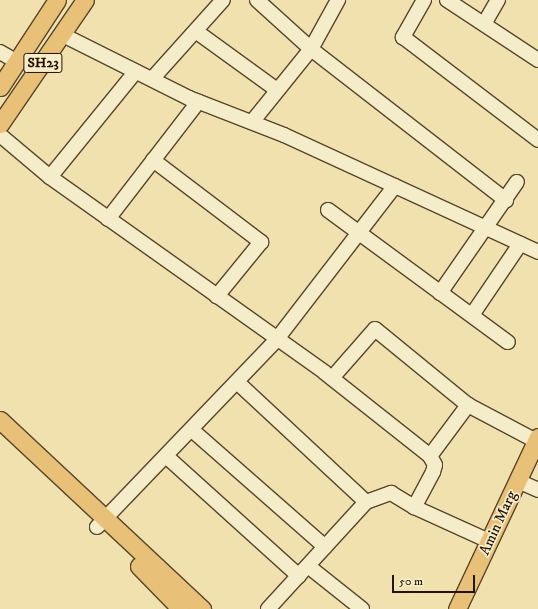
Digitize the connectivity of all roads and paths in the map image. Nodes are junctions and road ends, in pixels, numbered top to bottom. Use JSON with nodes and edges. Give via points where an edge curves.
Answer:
{"nodes":[{"id":1,"x":57,"y":0,"type":"edge"},
{"id":2,"x":84,"y":0,"type":"edge"},
{"id":3,"x":223,"y":0,"type":"edge"},
{"id":4,"x":257,"y":0,"type":"edge"},
{"id":5,"x":338,"y":0,"type":"edge"},
{"id":6,"x":424,"y":0,"type":"edge"},
{"id":7,"x":447,"y":0,"type":"edge"},
{"id":8,"x":498,"y":0,"type":"edge"},
{"id":9,"x":484,"y":24,"type":"junction"},
{"id":10,"x":197,"y":32,"type":"junction"},
{"id":11,"x":63,"y":35,"type":"junction"},
{"id":12,"x":311,"y":49,"type":"junction"},
{"id":13,"x":0,"y":52,"type":"edge"},
{"id":14,"x":538,"y":60,"type":"edge"},
{"id":15,"x":17,"y":62,"type":"junction"},
{"id":16,"x":136,"y":71,"type":"junction"},
{"id":17,"x":152,"y":79,"type":"junction"},
{"id":18,"x":0,"y":87,"type":"edge"},
{"id":19,"x":277,"y":90,"type":"junction"},
{"id":20,"x":198,"y":102,"type":"junction"},
{"id":21,"x":252,"y":122,"type":"junction"},
{"id":22,"x":0,"y":124,"type":"edge"},
{"id":23,"x":0,"y":135,"type":"edge"},
{"id":24,"x":538,"y":140,"type":"edge"},
{"id":25,"x":154,"y":160,"type":"junction"},
{"id":26,"x":50,"y":177,"type":"junction"},
{"id":27,"x":517,"y":182,"type":"dead end"},
{"id":28,"x":395,"y":186,"type":"junction"},
{"id":29,"x":506,"y":200,"type":"junction"},
{"id":30,"x":328,"y":210,"type":"dead end"},
{"id":31,"x":108,"y":218,"type":"junction"},
{"id":32,"x":486,"y":228,"type":"junction"},
{"id":33,"x":358,"y":234,"type":"junction"},
{"id":34,"x":520,"y":244,"type":"junction"},
{"id":35,"x":538,"y":252,"type":"edge"},
{"id":36,"x":440,"y":293,"type":"junction"},
{"id":37,"x":217,"y":296,"type":"junction"},
{"id":38,"x":472,"y":315,"type":"junction"},
{"id":39,"x":277,"y":339,"type":"junction"},
{"id":40,"x":508,"y":342,"type":"dead end"},
{"id":41,"x":332,"y":378,"type":"junction"},
{"id":42,"x":238,"y":382,"type":"junction"},
{"id":43,"x":468,"y":405,"type":"junction"},
{"id":44,"x":0,"y":420,"type":"edge"},
{"id":45,"x":192,"y":430,"type":"junction"},
{"id":46,"x":0,"y":434,"type":"edge"},
{"id":47,"x":537,"y":439,"type":"edge"},
{"id":48,"x":166,"y":456,"type":"junction"},
{"id":49,"x":430,"y":456,"type":"junction"},
{"id":50,"x":518,"y":481,"type":"junction"},
{"id":51,"x":538,"y":490,"type":"edge"},
{"id":52,"x":366,"y":502,"type":"junction"},
{"id":53,"x":414,"y":507,"type":"junction"},
{"id":54,"x":101,"y":523,"type":"junction"},
{"id":55,"x":489,"y":541,"type":"junction"},
{"id":56,"x":325,"y":547,"type":"junction"},
{"id":57,"x":303,"y":571,"type":"junction"},
{"id":58,"x":181,"y":609,"type":"edge"},
{"id":59,"x":202,"y":609,"type":"edge"},
{"id":60,"x":268,"y":609,"type":"edge"},
{"id":61,"x":362,"y":609,"type":"edge"},
{"id":62,"x":457,"y":609,"type":"edge"}],
"edges":[{"from":1,"to":15,"type":"main road","number":"SH23"},
{"from":2,"to":11,"type":"main road","number":"SH23"},
{"from":3,"to":10,"type":"street"},
{"from":4,"to":12,"type":"street"},
{"from":5,"to":12,"type":"street"},
{"from":6,"to":24,"type":"street","via":[[403,37]]},
{"from":7,"to":9,"type":"street"},
{"from":8,"to":9,"type":"street"},
{"from":9,"to":14,"type":"street"},
{"from":10,"to":17,"type":"street"},
{"from":10,"to":19,"type":"street"},
{"from":11,"to":16,"type":"street"},
{"from":11,"to":22,"type":"main road","number":"SH23"},
{"from":12,"to":19,"type":"street"},
{"from":12,"to":29,"type":"street"},
{"from":13,"to":15,"type":"street"},
{"from":15,"to":18,"type":"main road","number":"SH23"},
{"from":16,"to":17,"type":"street"},
{"from":16,"to":26,"type":"street"},
{"from":17,"to":20,"type":"street"},
{"from":19,"to":21,"type":"street"},
{"from":20,"to":21,"type":"street"},
{"from":20,"to":25,"type":"street"},
{"from":21,"to":28,"type":"street"},
{"from":23,"to":26,"type":"street"},
{"from":25,"to":31,"type":"street"},
{"from":25,"to":37,"type":"street","via":[[261,242]]},
{"from":26,"to":31,"type":"street"},
{"from":27,"to":29,"type":"street"},
{"from":28,"to":32,"type":"street"},
{"from":28,"to":33,"type":"street"},
{"from":29,"to":32,"type":"street"},
{"from":30,"to":33,"type":"street"},
{"from":31,"to":37,"type":"street"},
{"from":32,"to":34,"type":"street"},
{"from":32,"to":36,"type":"street"},
{"from":33,"to":36,"type":"street"},
{"from":33,"to":39,"type":"street"},
{"from":34,"to":35,"type":"street"},
{"from":34,"to":38,"type":"street"},
{"from":36,"to":38,"type":"street"},
{"from":37,"to":39,"type":"street"},
{"from":38,"to":40,"type":"street"},
{"from":39,"to":41,"type":"street"},
{"from":39,"to":42,"type":"street"},
{"from":41,"to":43,"type":"street","via":[[375,329]]},
{"from":41,"to":49,"type":"street"},
{"from":42,"to":45,"type":"street"},
{"from":42,"to":52,"type":"street"},
{"from":43,"to":47,"type":"street"},
{"from":43,"to":49,"type":"street"},
{"from":44,"to":54,"type":"main road"},
{"from":45,"to":48,"type":"street"},
{"from":45,"to":56,"type":"street"},
{"from":46,"to":54,"type":"main road"},
{"from":47,"to":50,"type":"main road","name":"Amin Marg"},
{"from":48,"to":54,"type":"street"},
{"from":48,"to":57,"type":"street"},
{"from":49,"to":53,"type":"street","via":[[435,465],[433,472]]},
{"from":50,"to":51,"type":"street"},
{"from":50,"to":55,"type":"main road","name":"Amin Marg"},
{"from":52,"to":53,"type":"street","via":[[391,493]]},
{"from":52,"to":56,"type":"street"},
{"from":53,"to":55,"type":"street"},
{"from":54,"to":58,"type":"main road"},
{"from":54,"to":59,"type":"main road"},
{"from":55,"to":62,"type":"main road","name":"Amin Marg"},
{"from":56,"to":57,"type":"street"},
{"from":57,"to":60,"type":"street"},
{"from":57,"to":61,"type":"street"}]}
